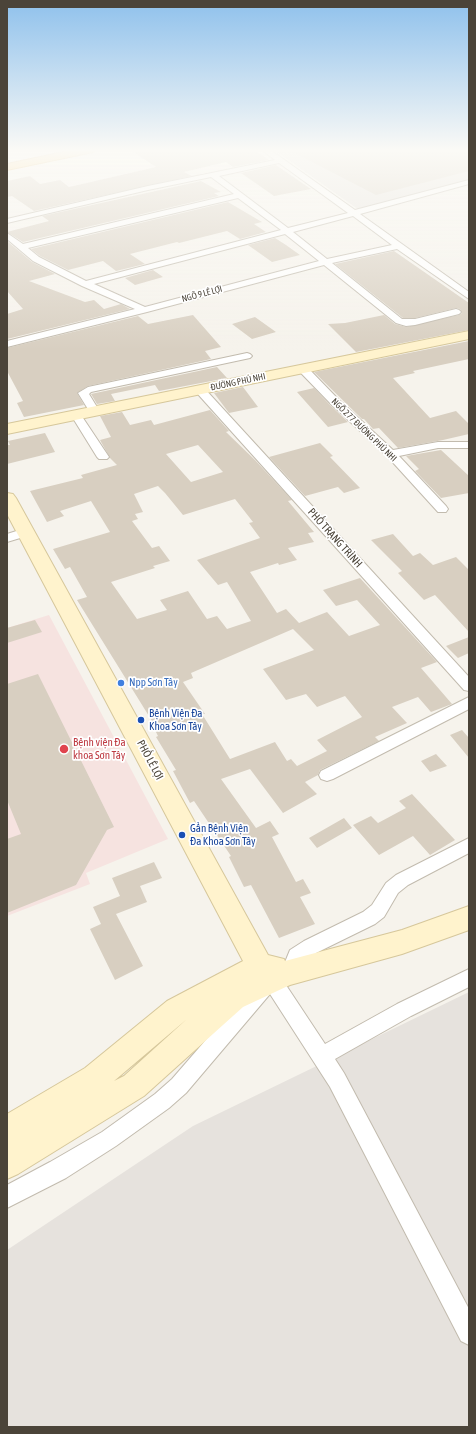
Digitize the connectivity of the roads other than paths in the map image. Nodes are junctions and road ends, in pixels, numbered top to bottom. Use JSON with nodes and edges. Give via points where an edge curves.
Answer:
{"nodes":[{"id":1,"x":30,"y":216,"type":"edge"},
{"id":2,"x":152,"y":216,"type":"edge"},
{"id":3,"x":265,"y":216,"type":"edge"},
{"id":4,"x":336,"y":216,"type":"edge"},
{"id":5,"x":356,"y":216,"type":"edge"},
{"id":6,"x":7,"y":221,"type":"edge"},
{"id":7,"x":284,"y":229,"type":"junction"},
{"id":8,"x":7,"y":235,"type":"edge"},
{"id":9,"x":398,"y":246,"type":"junction"},
{"id":10,"x":21,"y":247,"type":"junction"},
{"id":11,"x":324,"y":262,"type":"junction"},
{"id":12,"x":82,"y":282,"type":"junction"},
{"id":13,"x":469,"y":296,"type":"edge"},
{"id":14,"x":144,"y":310,"type":"junction"},
{"id":15,"x":456,"y":312,"type":"dead end"},
{"id":16,"x":469,"y":335,"type":"edge"},
{"id":17,"x":7,"y":344,"type":"edge"},
{"id":18,"x":247,"y":356,"type":"dead end"},
{"id":19,"x":303,"y":369,"type":"junction"},
{"id":20,"x":200,"y":390,"type":"junction"},
{"id":21,"x":95,"y":412,"type":"junction"},
{"id":22,"x":76,"y":415,"type":"junction"},
{"id":23,"x":7,"y":429,"type":"edge"},
{"id":24,"x":469,"y":445,"type":"edge"},
{"id":25,"x":391,"y":454,"type":"junction"},
{"id":26,"x":103,"y":457,"type":"dead end"},
{"id":27,"x":7,"y":498,"type":"edge"},
{"id":28,"x":442,"y":509,"type":"dead end"},
{"id":29,"x":17,"y":535,"type":"edge"},
{"id":30,"x":469,"y":686,"type":"edge"},
{"id":31,"x":469,"y":702,"type":"edge"},
{"id":32,"x":327,"y":775,"type":"dead end"},
{"id":33,"x":469,"y":845,"type":"edge"},
{"id":34,"x":469,"y":918,"type":"edge"},
{"id":35,"x":274,"y":972,"type":"junction"},
{"id":36,"x":469,"y":978,"type":"edge"},
{"id":37,"x":322,"y":1056,"type":"junction"},
{"id":38,"x":7,"y":1131,"type":"edge"},
{"id":39,"x":7,"y":1163,"type":"edge"},
{"id":40,"x":7,"y":1197,"type":"edge"},
{"id":41,"x":469,"y":1333,"type":"edge"}],
"edges":[{"from":1,"to":6,"type":"street"},
{"from":2,"to":10,"type":"street"},
{"from":3,"to":7,"type":"street"},
{"from":4,"to":7,"type":"street"},
{"from":5,"to":9,"type":"street"},
{"from":7,"to":11,"type":"street"},
{"from":7,"to":12,"type":"street"},
{"from":8,"to":10,"type":"street"},
{"from":9,"to":11,"type":"street","name":"NGÕ 9 LÊ LỢI"},
{"from":9,"to":13,"type":"street"},
{"from":10,"to":12,"type":"street"},
{"from":11,"to":14,"type":"street","name":"NGÕ 9 LÊ LỢI"},
{"from":11,"to":15,"type":"street","via":[[398,321],[415,322]]},
{"from":12,"to":14,"type":"street"},
{"from":14,"to":17,"type":"street","name":"NGÕ 9 LÊ LỢI"},
{"from":16,"to":19,"type":"main road","name":"ĐƯỜNG PHÚ NHI"},
{"from":18,"to":21,"type":"street","via":[[88,390],[83,394]]},
{"from":19,"to":20,"type":"main road","name":"ĐƯỜNG PHÚ NHI"},
{"from":19,"to":25,"type":"street","name":"NGÕ 277 ĐƯỜNG PHÚ NHI"},
{"from":20,"to":21,"type":"main road","name":"ĐƯỜNG PHÚ NHI"},
{"from":20,"to":30,"type":"street","name":"PHỐ TRẠNG TRÌNH"},
{"from":21,"to":22,"type":"main road","name":"ĐƯỜNG PHÚ NHI"},
{"from":22,"to":23,"type":"main road","name":"ĐƯỜNG PHÚ NHI"},
{"from":22,"to":26,"type":"street"},
{"from":24,"to":25,"type":"street","via":[[438,445]]},
{"from":25,"to":28,"type":"street","name":"NGÕ 277 ĐƯỜNG PHÚ NHI"},
{"from":27,"to":29,"type":"main road","name":"PHỐ LÊ LỢI"},
{"from":29,"to":35,"type":"main road","name":"PHỐ LÊ LỢI"},
{"from":31,"to":32,"type":"street"},
{"from":33,"to":35,"type":"street","via":[[402,880],[392,888],[373,915],[310,947]]},
{"from":34,"to":35,"type":"main road","via":[[402,942]]},
{"from":35,"to":37,"type":"street"},
{"from":35,"to":38,"type":"main road","via":[[229,984],[177,1010],[95,1078]]},
{"from":35,"to":39,"type":"main road","via":[[228,1001],[134,1086]]},
{"from":35,"to":40,"type":"street","via":[[179,1086],[162,1101],[109,1139]]},
{"from":36,"to":37,"type":"street","via":[[404,1010]]},
{"from":37,"to":41,"type":"street"}]}
